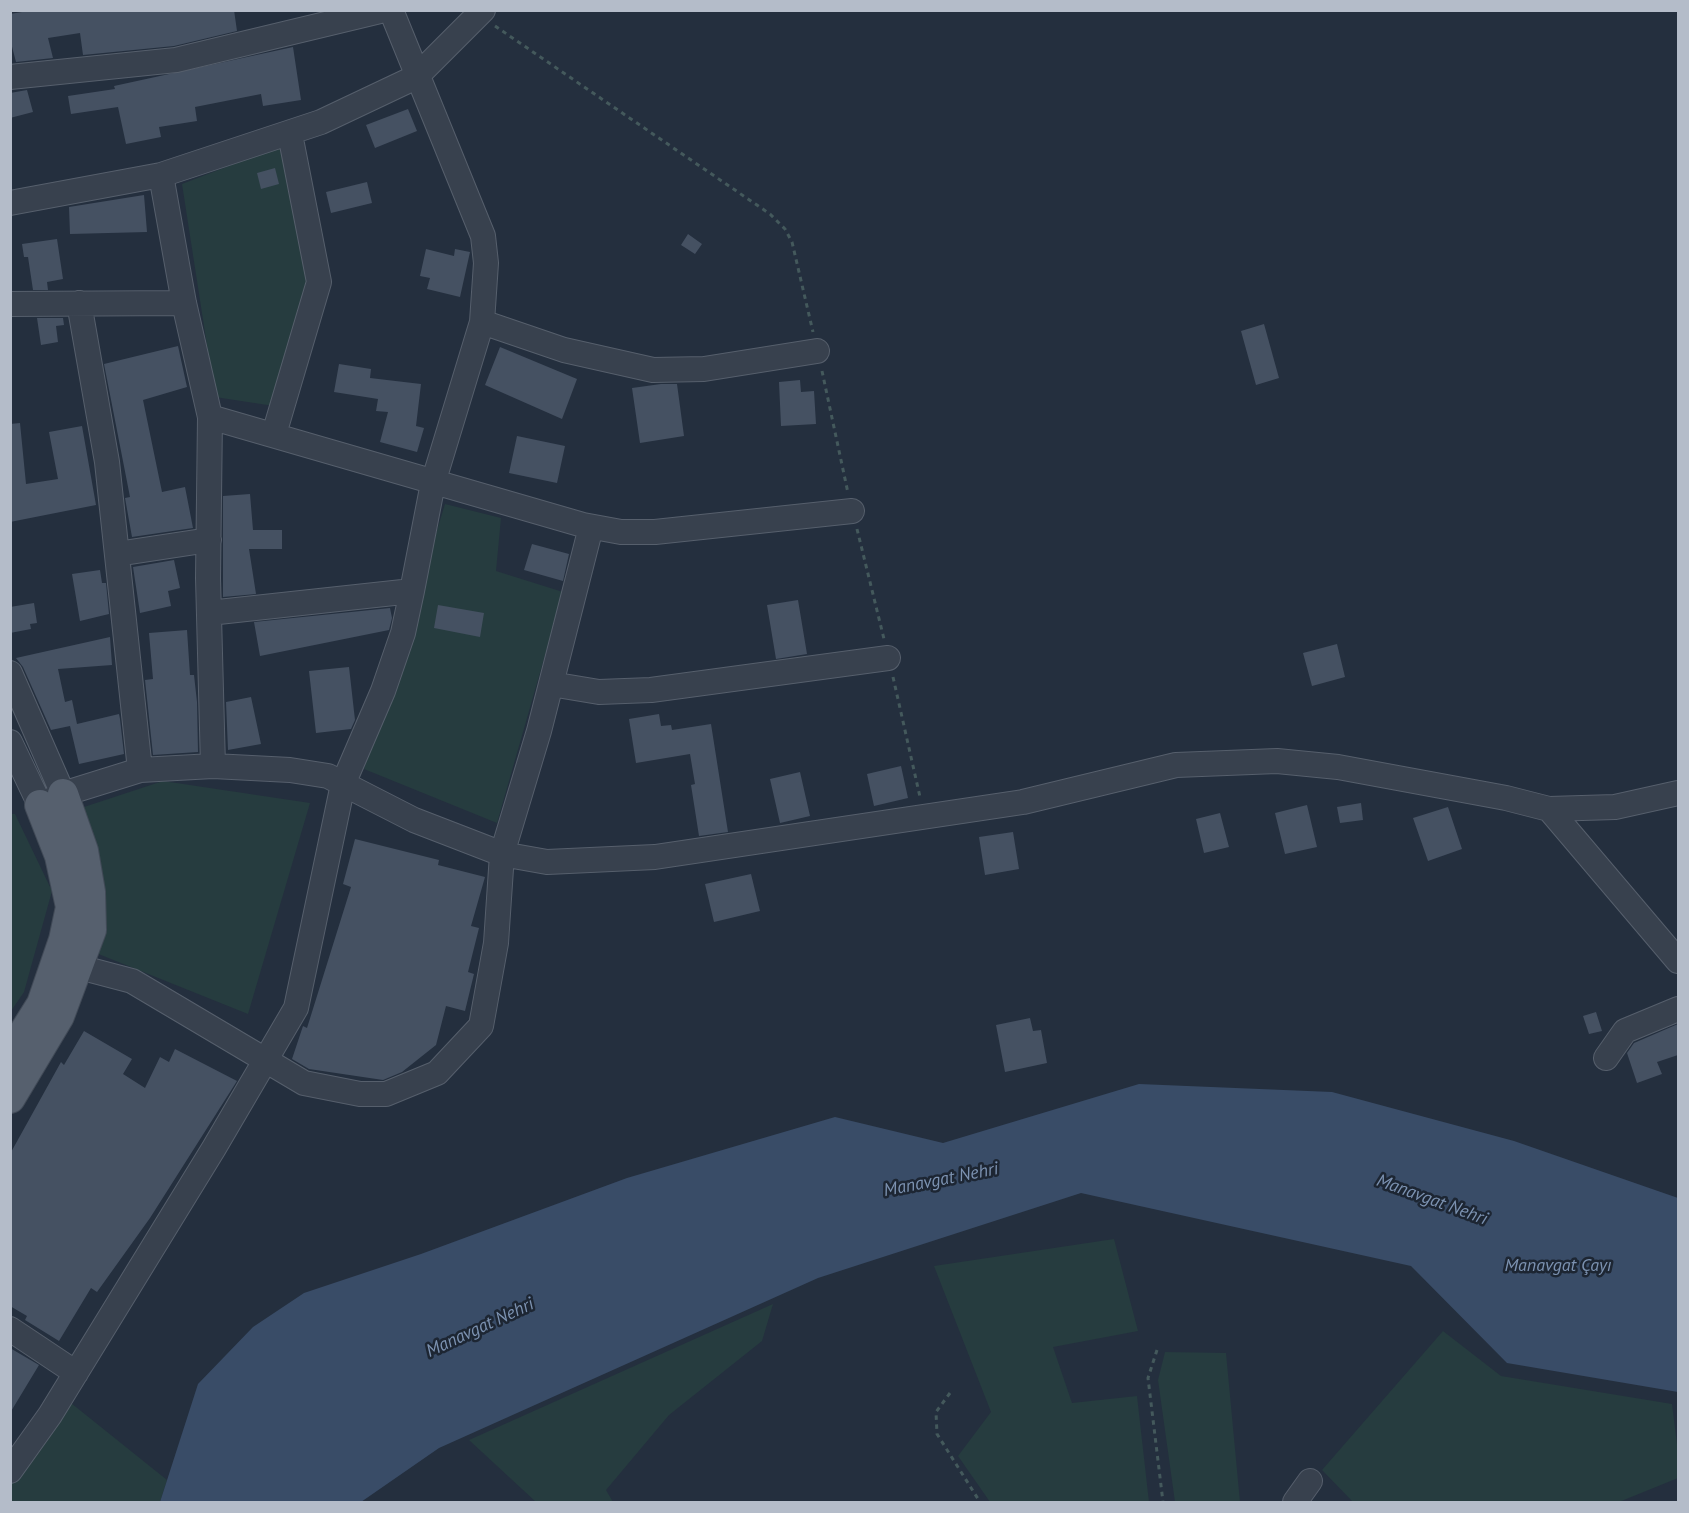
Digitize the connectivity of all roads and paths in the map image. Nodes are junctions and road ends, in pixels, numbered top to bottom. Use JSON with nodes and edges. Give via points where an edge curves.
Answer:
{"nodes":[{"id":1,"x":384,"y":10,"type":"edge"},
{"id":2,"x":391,"y":10,"type":"edge"},
{"id":3,"x":481,"y":13,"type":"edge"},
{"id":4,"x":10,"y":77,"type":"edge"},
{"id":5,"x":416,"y":77,"type":"junction"},
{"id":6,"x":290,"y":134,"type":"junction"},
{"id":7,"x":161,"y":175,"type":"junction"},
{"id":8,"x":10,"y":203,"type":"edge"},
{"id":9,"x":79,"y":303,"type":"junction"},
{"id":10,"x":184,"y":303,"type":"junction"},
{"id":11,"x":10,"y":304,"type":"edge"},
{"id":12,"x":482,"y":322,"type":"junction"},
{"id":13,"x":818,"y":351,"type":"junction"},
{"id":14,"x":210,"y":417,"type":"junction"},
{"id":15,"x":274,"y":434,"type":"junction"},
{"id":16,"x":433,"y":483,"type":"junction"},
{"id":17,"x":852,"y":511,"type":"junction"},
{"id":18,"x":591,"y":527,"type":"junction"},
{"id":19,"x":209,"y":540,"type":"junction"},
{"id":20,"x":117,"y":554,"type":"junction"},
{"id":21,"x":412,"y":591,"type":"junction"},
{"id":22,"x":209,"y":613,"type":"junction"},
{"id":23,"x":888,"y":658,"type":"junction"},
{"id":24,"x":10,"y":673,"type":"edge"},
{"id":25,"x":551,"y":684,"type":"junction"},
{"id":26,"x":10,"y":742,"type":"edge"},
{"id":27,"x":213,"y":766,"type":"junction"},
{"id":28,"x":140,"y":770,"type":"junction"},
{"id":29,"x":343,"y":784,"type":"junction"},
{"id":30,"x":1678,"y":793,"type":"edge"},
{"id":31,"x":52,"y":800,"type":"junction"},
{"id":32,"x":1549,"y":809,"type":"junction"},
{"id":33,"x":925,"y":817,"type":"junction"},
{"id":34,"x":502,"y":854,"type":"junction"},
{"id":35,"x":1678,"y":961,"type":"edge"},
{"id":36,"x":79,"y":967,"type":"junction"},
{"id":37,"x":1678,"y":1009,"type":"edge"},
{"id":38,"x":10,"y":1055,"type":"edge"},
{"id":39,"x":1606,"y":1058,"type":"dead end"},
{"id":40,"x":267,"y":1061,"type":"junction"},
{"id":41,"x":10,"y":1098,"type":"edge"},
{"id":42,"x":10,"y":1329,"type":"edge"},
{"id":43,"x":1157,"y":1350,"type":"dead end"},
{"id":44,"x":76,"y":1372,"type":"junction"},
{"id":45,"x":950,"y":1393,"type":"dead end"},
{"id":46,"x":10,"y":1471,"type":"edge"},
{"id":47,"x":980,"y":1503,"type":"edge"},
{"id":48,"x":1163,"y":1503,"type":"edge"}],
"edges":[{"from":1,"to":4,"type":"street","via":[[176,60]]},
{"from":2,"to":5,"type":"street"},
{"from":3,"to":5,"type":"street"},
{"from":3,"to":13,"type":"path","via":[[539,59],[770,214],[785,229],[796,253]]},
{"from":5,"to":6,"type":"street"},
{"from":5,"to":12,"type":"street","via":[[483,236],[486,263]]},
{"from":6,"to":7,"type":"street"},
{"from":6,"to":15,"type":"street","via":[[319,282]]},
{"from":7,"to":8,"type":"street"},
{"from":7,"to":10,"type":"street"},
{"from":9,"to":10,"type":"street"},
{"from":9,"to":11,"type":"street"},
{"from":9,"to":20,"type":"street","via":[[108,462]]},
{"from":10,"to":14,"type":"street"},
{"from":12,"to":13,"type":"street","via":[[564,350],[653,370],[704,369]]},
{"from":12,"to":16,"type":"street"},
{"from":13,"to":17,"type":"path"},
{"from":14,"to":15,"type":"street"},
{"from":14,"to":19,"type":"street"},
{"from":15,"to":16,"type":"street"},
{"from":16,"to":18,"type":"street"},
{"from":16,"to":21,"type":"street"},
{"from":17,"to":18,"type":"street","via":[[655,532]]},
{"from":17,"to":23,"type":"path"},
{"from":18,"to":25,"type":"street"},
{"from":19,"to":20,"type":"street"},
{"from":19,"to":22,"type":"street"},
{"from":20,"to":28,"type":"street"},
{"from":21,"to":22,"type":"street"},
{"from":21,"to":29,"type":"street","via":[[403,633]]},
{"from":22,"to":27,"type":"street"},
{"from":23,"to":25,"type":"street","via":[[651,690],[599,692]]},
{"from":23,"to":33,"type":"path"},
{"from":24,"to":31,"type":"street"},
{"from":25,"to":34,"type":"street"},
{"from":26,"to":31,"type":"street"},
{"from":27,"to":28,"type":"street"},
{"from":27,"to":29,"type":"street","via":[[290,770],[328,776]]},
{"from":28,"to":31,"type":"street"},
{"from":29,"to":34,"type":"street","via":[[414,820]]},
{"from":29,"to":40,"type":"street","via":[[296,1008]]},
{"from":30,"to":32,"type":"street","via":[[1615,807]]},
{"from":31,"to":36,"type":"main road","via":[[83,851],[90,892],[91,930]]},
{"from":31,"to":38,"type":"main road","via":[[71,907],[42,1004]]},
{"from":32,"to":33,"type":"street","via":[[1338,766],[1277,761],[1176,765],[1023,802]]},
{"from":32,"to":35,"type":"street"},
{"from":33,"to":34,"type":"street","via":[[655,856],[547,862]]},
{"from":34,"to":40,"type":"street","via":[[495,943],[481,1026],[437,1073],[386,1094],[360,1094],[304,1083]]},
{"from":36,"to":40,"type":"street","via":[[132,981]]},
{"from":36,"to":41,"type":"main road","via":[[59,1017]]},
{"from":37,"to":39,"type":"street","via":[[1625,1031]]},
{"from":40,"to":44,"type":"street"},
{"from":42,"to":44,"type":"street"},
{"from":43,"to":48,"type":"path","via":[[1148,1378]]},
{"from":44,"to":46,"type":"street"},
{"from":45,"to":47,"type":"path","via":[[936,1412],[937,1434]]}]}
